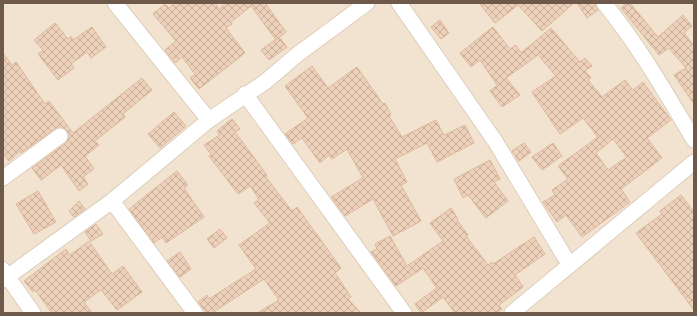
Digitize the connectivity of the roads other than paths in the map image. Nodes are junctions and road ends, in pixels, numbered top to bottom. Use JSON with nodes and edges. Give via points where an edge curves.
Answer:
{"nodes":[{"id":1,"x":115,"y":3,"type":"edge"},
{"id":2,"x":367,"y":3,"type":"edge"},
{"id":3,"x":399,"y":3,"type":"edge"},
{"id":4,"x":604,"y":3,"type":"edge"},
{"id":5,"x":245,"y":94,"type":"junction"},
{"id":6,"x":209,"y":120,"type":"junction"},
{"id":7,"x":60,"y":136,"type":"dead end"},
{"id":8,"x":694,"y":140,"type":"edge"},
{"id":9,"x":694,"y":162,"type":"edge"},
{"id":10,"x":3,"y":178,"type":"edge"},
{"id":11,"x":112,"y":202,"type":"junction"},
{"id":12,"x":569,"y":264,"type":"junction"},
{"id":13,"x":4,"y":276,"type":"edge"},
{"id":14,"x":33,"y":313,"type":"edge"},
{"id":15,"x":194,"y":313,"type":"edge"},
{"id":16,"x":404,"y":313,"type":"edge"},
{"id":17,"x":512,"y":313,"type":"edge"}],
"edges":[{"from":1,"to":6,"type":"street"},
{"from":2,"to":5,"type":"street","via":[[265,82]]},
{"from":3,"to":12,"type":"street","via":[[495,140]]},
{"from":4,"to":8,"type":"street","via":[[652,69]]},
{"from":5,"to":6,"type":"street"},
{"from":5,"to":16,"type":"street"},
{"from":6,"to":11,"type":"street"},
{"from":7,"to":10,"type":"street"},
{"from":9,"to":12,"type":"street"},
{"from":11,"to":13,"type":"street"},
{"from":11,"to":15,"type":"street"},
{"from":12,"to":17,"type":"street"},
{"from":13,"to":14,"type":"street"}]}
